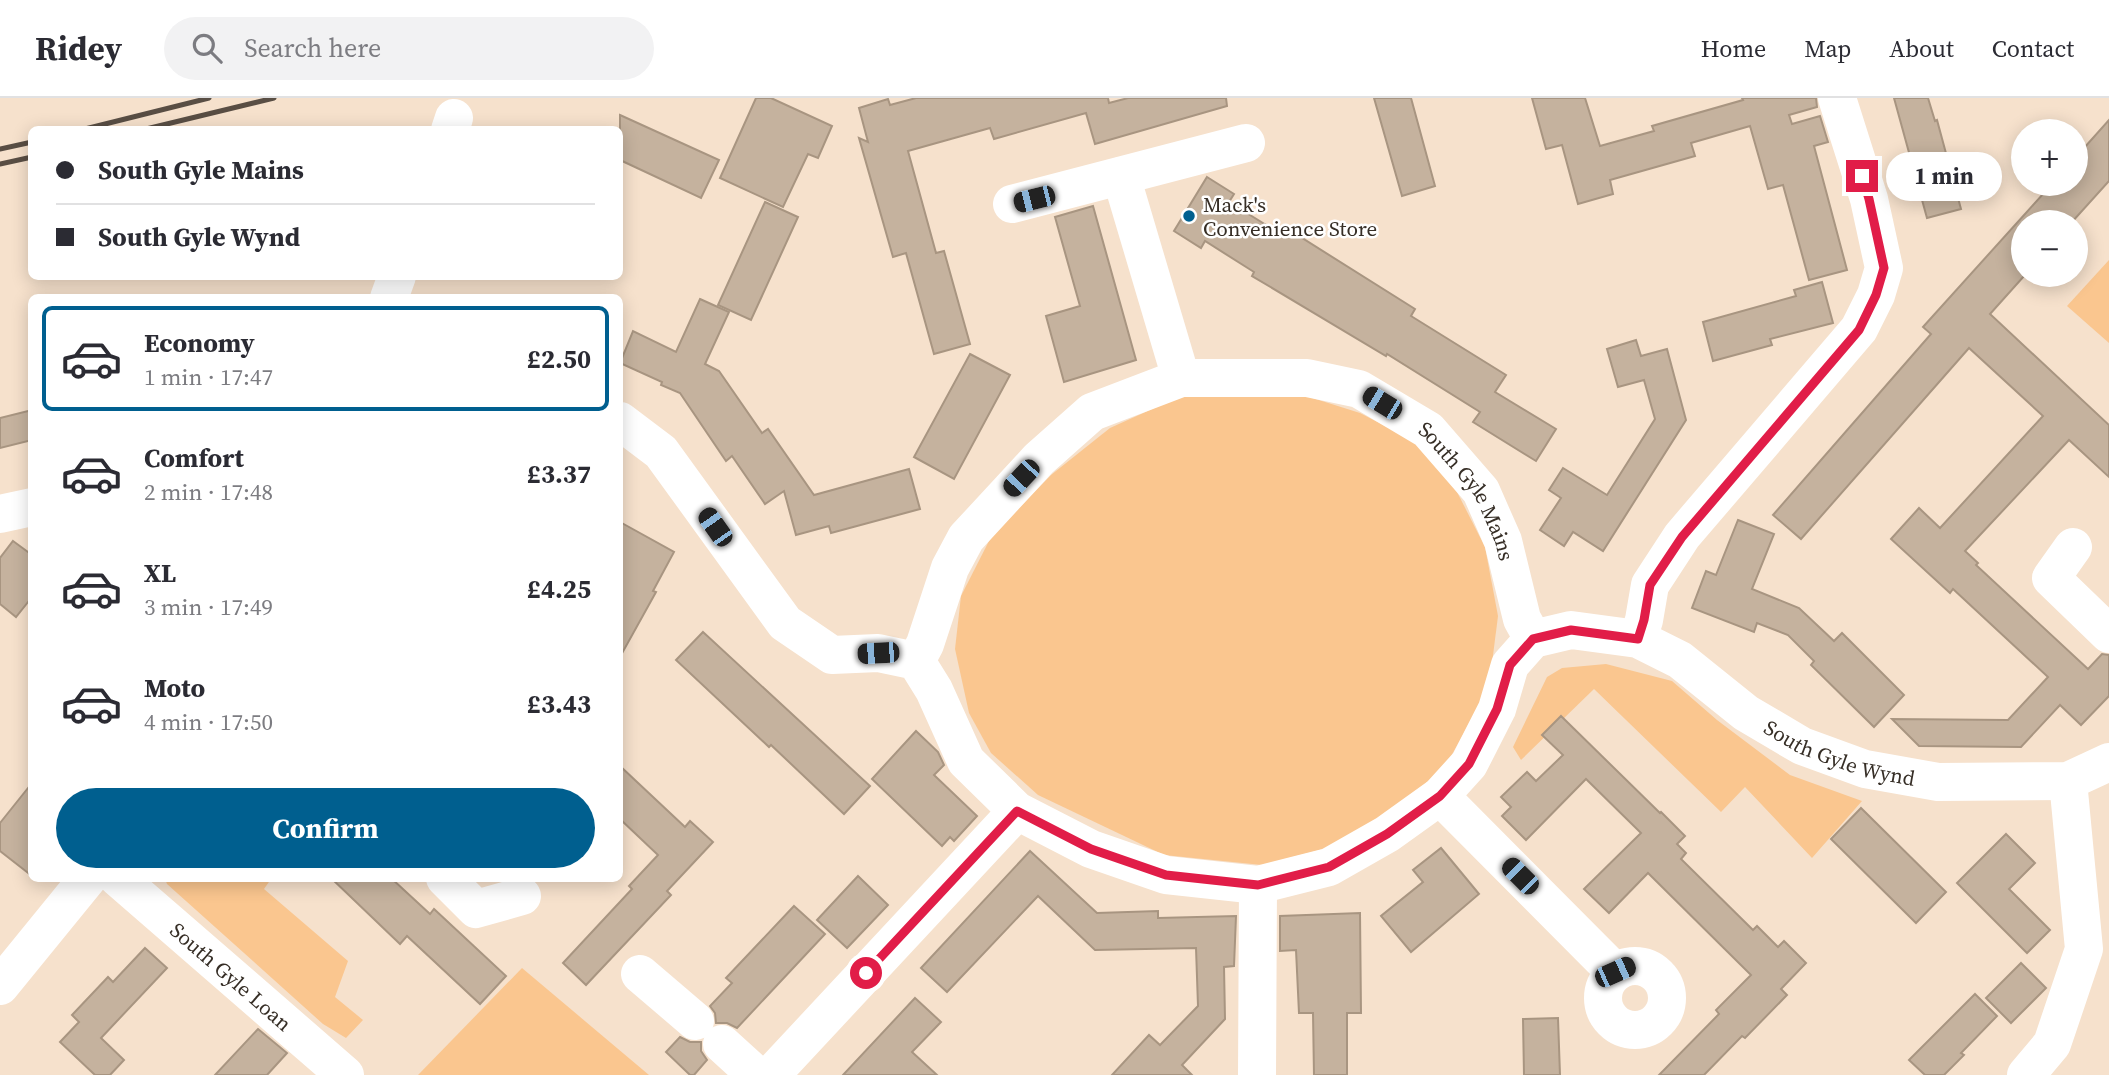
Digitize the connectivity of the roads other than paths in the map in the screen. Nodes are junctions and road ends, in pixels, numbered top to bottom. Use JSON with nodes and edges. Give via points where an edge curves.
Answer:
{"nodes":[{"id":1,"x":1837,"y":98,"type":"edge"},
{"id":2,"x":1246,"y":143,"type":"dead end"},
{"id":3,"x":1121,"y":176,"type":"junction"},
{"id":4,"x":1012,"y":204,"type":"dead end"},
{"id":5,"x":1181,"y":378,"type":"junction"},
{"id":6,"x":623,"y":423,"type":"edge"},
{"id":7,"x":28,"y":508,"type":"edge"},
{"id":8,"x":0,"y":514,"type":"edge"},
{"id":9,"x":2073,"y":547,"type":"dead end"},
{"id":10,"x":2109,"y":634,"type":"edge"},
{"id":11,"x":1533,"y":639,"type":"junction"},
{"id":12,"x":1638,"y":639,"type":"junction"},
{"id":13,"x":916,"y":661,"type":"junction"},
{"id":14,"x":2109,"y":762,"type":"edge"},
{"id":15,"x":2068,"y":780,"type":"junction"},
{"id":16,"x":1440,"y":796,"type":"junction"},
{"id":17,"x":1017,"y":811,"type":"junction"},
{"id":18,"x":85,"y":882,"type":"edge"},
{"id":19,"x":123,"y":882,"type":"edge"},
{"id":20,"x":449,"y":882,"type":"edge"},
{"id":21,"x":1258,"y":885,"type":"junction"},
{"id":22,"x":522,"y":896,"type":"dead end"},
{"id":23,"x":1615,"y":972,"type":"dead end"},
{"id":24,"x":640,"y":974,"type":"dead end"},
{"id":25,"x":0,"y":986,"type":"edge"},
{"id":26,"x":345,"y":1075,"type":"edge"},
{"id":27,"x":756,"y":1075,"type":"edge"},
{"id":28,"x":771,"y":1075,"type":"edge"},
{"id":29,"x":1257,"y":1075,"type":"edge"},
{"id":30,"x":2026,"y":1075,"type":"edge"}],
"edges":[{"from":1,"to":12,"type":"street","via":[[1869,199],[1884,268],[1876,295],[1859,330],[1682,537],[1650,585]]},
{"from":2,"to":3,"type":"street"},
{"from":3,"to":4,"type":"street"},
{"from":3,"to":5,"type":"street"},
{"from":5,"to":11,"type":"street","name":"South Gyle Mains","via":[[1307,377],[1359,389],[1428,430],[1481,491],[1503,541],[1522,619]]},
{"from":5,"to":13,"type":"street","name":"South Gyle Mains","via":[[1092,412],[1039,459],[966,538],[950,568]]},
{"from":6,"to":13,"type":"street","via":[[661,452],[786,623],[832,655],[878,653]]},
{"from":7,"to":8,"type":"street"},
{"from":9,"to":10,"type":"street","via":[[2051,578]]},
{"from":11,"to":12,"type":"street","name":"South Gyle Wynd","via":[[1571,630]]},
{"from":11,"to":16,"type":"street","via":[[1510,665],[1497,709],[1469,764]]},
{"from":12,"to":15,"type":"street","name":"South Gyle Wynd","via":[[1680,660],[1746,713],[1802,746],[1864,769],[1937,782]]},
{"from":13,"to":17,"type":"street","via":[[966,761]]},
{"from":14,"to":15,"type":"street","name":"South Gyle Wynd"},
{"from":15,"to":30,"type":"street","via":[[2084,949],[2052,1044]]},
{"from":16,"to":21,"type":"street","via":[[1329,867]]},
{"from":16,"to":23,"type":"street"},
{"from":17,"to":21,"type":"street","via":[[1091,849],[1166,875]]},
{"from":17,"to":28,"type":"street"},
{"from":18,"to":25,"type":"street"},
{"from":19,"to":26,"type":"street","name":"South Gyle Loan"},
{"from":20,"to":22,"type":"street","via":[[476,909]]},
{"from":21,"to":29,"type":"street"},
{"from":24,"to":27,"type":"street"}]}
